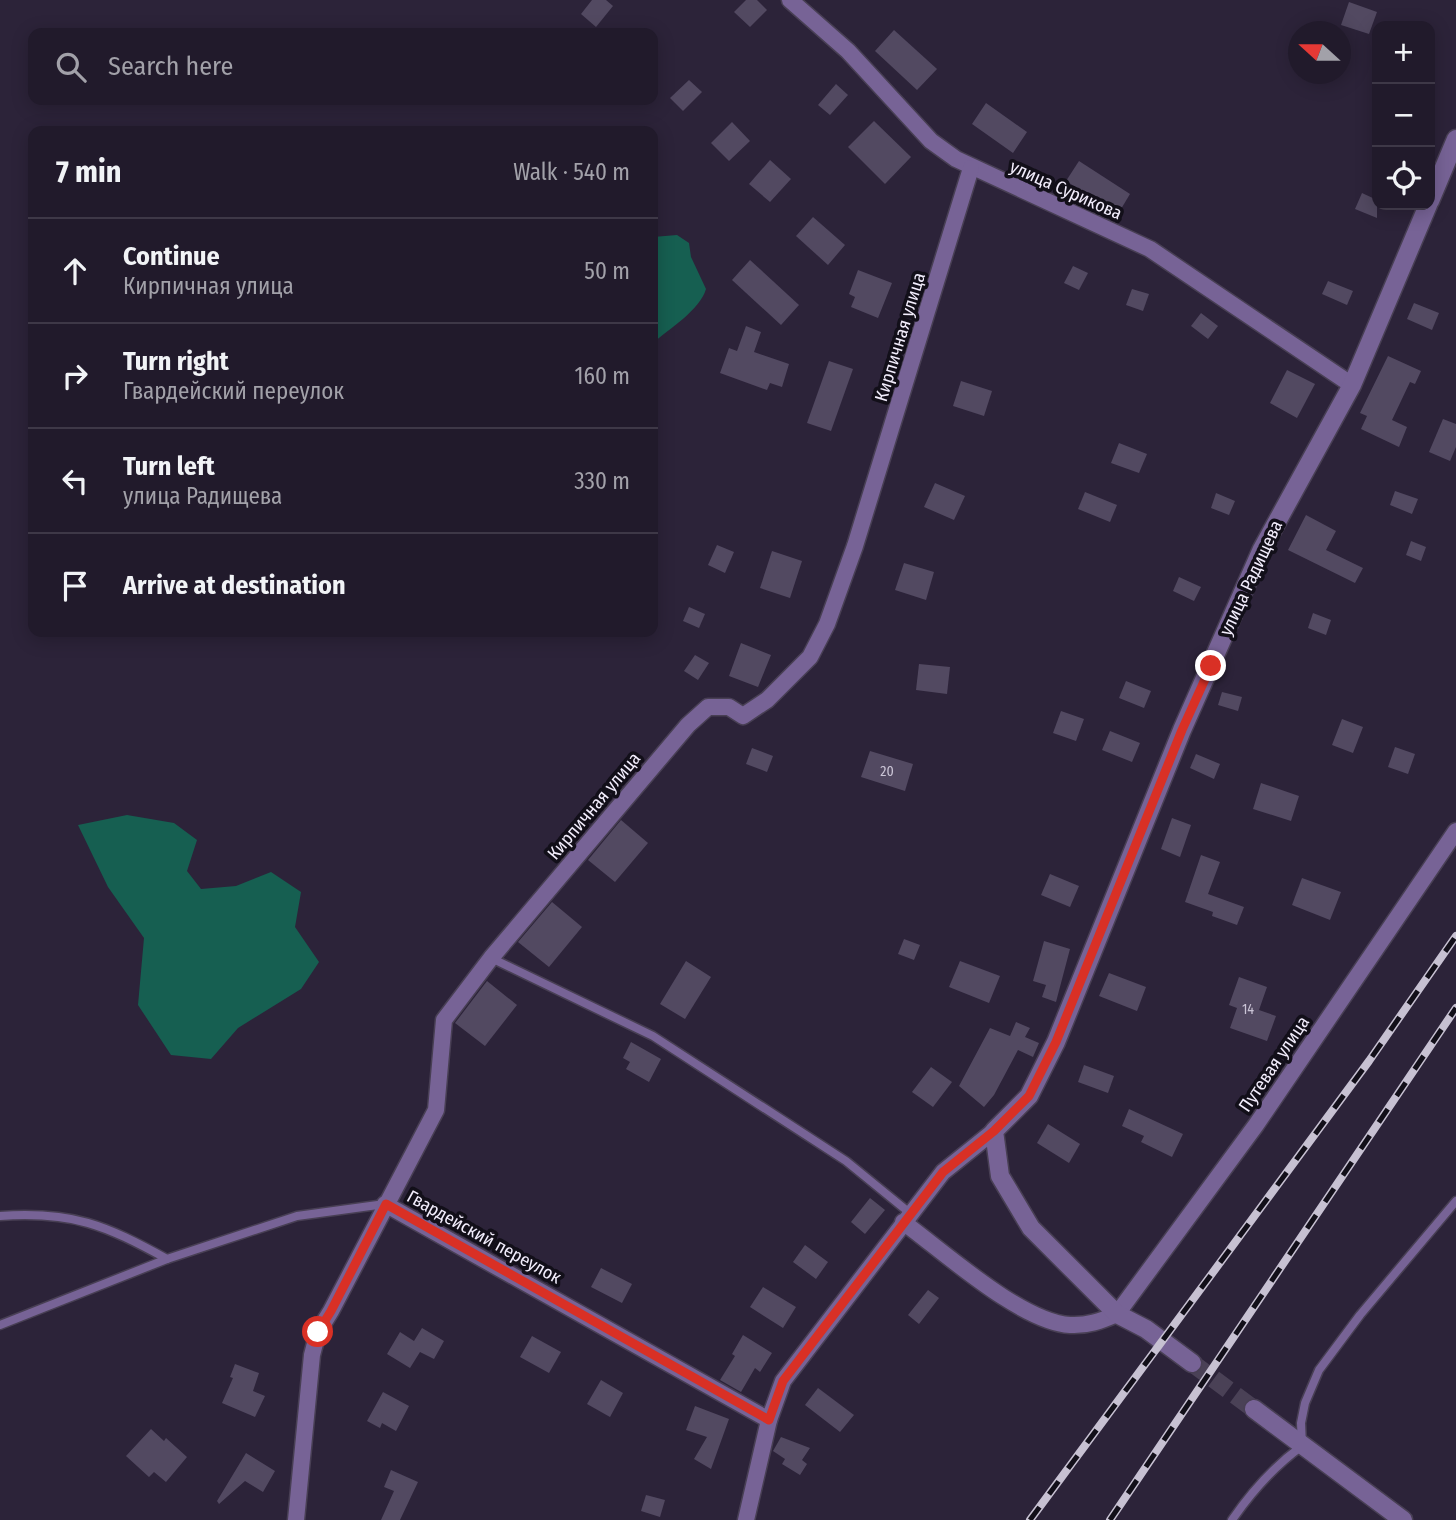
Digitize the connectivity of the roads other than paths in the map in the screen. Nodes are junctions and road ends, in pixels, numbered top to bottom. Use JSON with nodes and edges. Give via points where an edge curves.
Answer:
{"nodes":[{"id":1,"x":790,"y":0,"type":"edge"},
{"id":2,"x":1456,"y":139,"type":"edge"},
{"id":3,"x":971,"y":168,"type":"junction"},
{"id":4,"x":1435,"y":189,"type":"edge"},
{"id":5,"x":1426,"y":210,"type":"edge"},
{"id":6,"x":1352,"y":385,"type":"junction"},
{"id":7,"x":1456,"y":831,"type":"edge"},
{"id":8,"x":491,"y":958,"type":"junction"},
{"id":9,"x":994,"y":1131,"type":"junction"},
{"id":10,"x":1456,"y":1201,"type":"edge"},
{"id":11,"x":386,"y":1204,"type":"junction"},
{"id":12,"x":0,"y":1216,"type":"edge"},
{"id":13,"x":907,"y":1218,"type":"junction"},
{"id":14,"x":167,"y":1259,"type":"junction"},
{"id":15,"x":1116,"y":1314,"type":"junction"},
{"id":16,"x":0,"y":1325,"type":"edge"},
{"id":17,"x":1192,"y":1363,"type":"tunnel mouth"},
{"id":18,"x":1254,"y":1409,"type":"tunnel mouth"},
{"id":19,"x":769,"y":1420,"type":"junction"},
{"id":20,"x":1302,"y":1446,"type":"junction"},
{"id":21,"x":296,"y":1520,"type":"edge"},
{"id":22,"x":746,"y":1520,"type":"edge"},
{"id":23,"x":1232,"y":1520,"type":"edge"},
{"id":24,"x":1403,"y":1520,"type":"edge"}],
"edges":[{"from":1,"to":3,"type":"street","name":"улица Сурикова","via":[[848,51],[931,141]]},
{"from":2,"to":4,"type":"street","name":"улица Радищева"},
{"from":3,"to":6,"type":"street","name":"улица Сурикова","via":[[1150,249]]},
{"from":3,"to":8,"type":"street","name":"Кирпичная улица","via":[[855,547],[827,625],[810,657],[751,712],[743,716],[729,706],[708,707],[688,725]]},
{"from":5,"to":6,"type":"street","name":"улица Радищева"},
{"from":6,"to":9,"type":"street","name":"улица Радищева","via":[[1262,549],[1182,730],[1056,1042],[1029,1096]]},
{"from":7,"to":15,"type":"street","name":"Путевая улица","via":[[1256,1125]]},
{"from":8,"to":11,"type":"street","name":"Кирпичная улица","via":[[444,1020],[436,1110]]},
{"from":8,"to":13,"type":"lane","via":[[653,1036],[846,1161]]},
{"from":9,"to":13,"type":"street","name":"улица Радищева","via":[[943,1172]]},
{"from":9,"to":15,"type":"street","via":[[1000,1176],[1014,1203],[1031,1228]]},
{"from":10,"to":20,"type":"lane","via":[[1319,1370],[1305,1403]]},
{"from":11,"to":14,"type":"lane","name":"Гвардейский переулок","via":[[297,1216]]},
{"from":11,"to":19,"type":"street","name":"Гвардейский переулок"},
{"from":11,"to":21,"type":"street","name":"Кирпичная улица","via":[[318,1332]]},
{"from":12,"to":14,"type":"lane","via":[[51,1215],[88,1221]]},
{"from":13,"to":15,"type":"street","via":[[1009,1301],[1039,1318],[1070,1325],[1096,1323]]},
{"from":13,"to":19,"type":"street","name":"улица Радищева","via":[[783,1381]]},
{"from":14,"to":16,"type":"lane","name":"Гвардейский переулок"},
{"from":15,"to":17,"type":"street","via":[[1146,1329]]},
{"from":18,"to":20,"type":"street"},
{"from":19,"to":22,"type":"street","name":"улица Радищева"},
{"from":20,"to":23,"type":"lane","via":[[1278,1463]]},
{"from":20,"to":24,"type":"street"}]}
